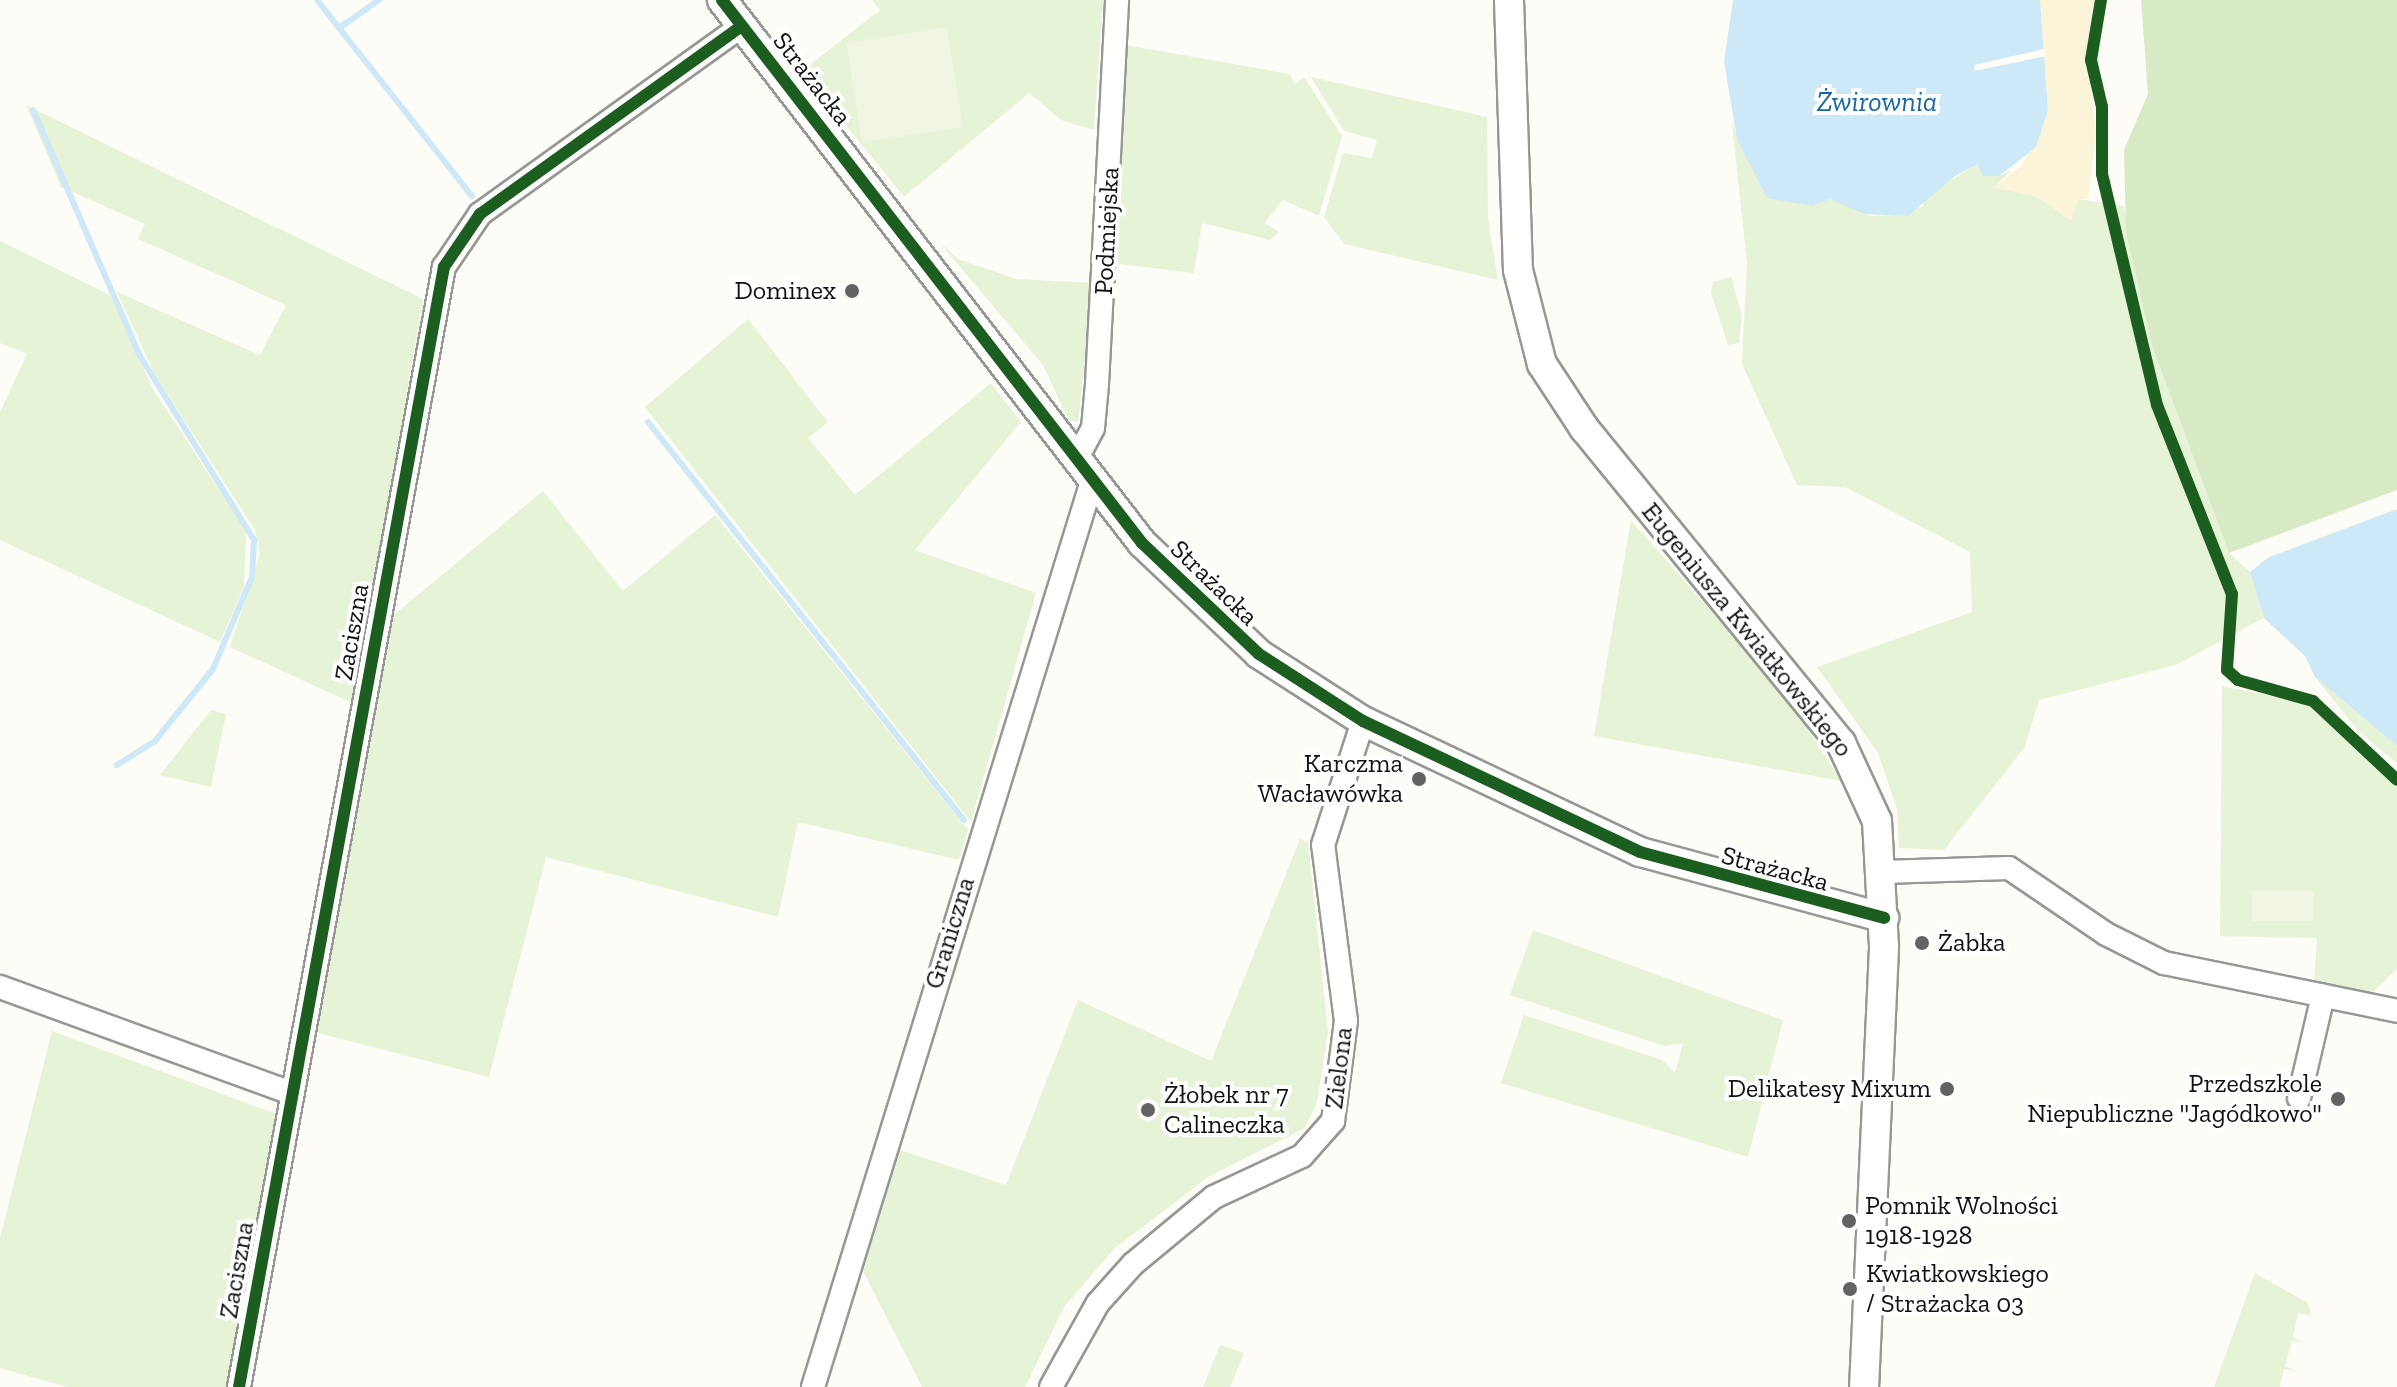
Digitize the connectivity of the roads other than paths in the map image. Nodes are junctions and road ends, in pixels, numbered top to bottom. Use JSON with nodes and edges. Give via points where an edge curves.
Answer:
{"nodes":[{"id":1,"x":722,"y":0,"type":"edge"},
{"id":2,"x":1117,"y":0,"type":"edge"},
{"id":3,"x":1509,"y":0,"type":"edge"},
{"id":4,"x":742,"y":26,"type":"junction"},
{"id":5,"x":1085,"y":469,"type":"junction"},
{"id":6,"x":1363,"y":721,"type":"junction"},
{"id":7,"x":1883,"y":872,"type":"junction"},
{"id":8,"x":1884,"y":918,"type":"junction"},
{"id":9,"x":0,"y":987,"type":"edge"},
{"id":10,"x":2323,"y":996,"type":"junction"},
{"id":11,"x":2397,"y":1011,"type":"edge"},
{"id":12,"x":292,"y":1093,"type":"junction"},
{"id":13,"x":2299,"y":1098,"type":"dead end"},
{"id":14,"x":239,"y":1387,"type":"edge"},
{"id":15,"x":813,"y":1387,"type":"edge"},
{"id":16,"x":1051,"y":1387,"type":"edge"},
{"id":17,"x":1864,"y":1387,"type":"edge"}],
"edges":[{"from":1,"to":4,"type":"street","name":"Strażacka"},
{"from":2,"to":5,"type":"street","name":"Podmiejska","via":[[1097,384]]},
{"from":3,"to":7,"type":"street","name":"Eugeniusza Kwiatkowskiego","via":[[1518,270],[1542,364],[1584,428],[1841,743],[1873,810]]},
{"from":4,"to":5,"type":"street","name":"Strażacka"},
{"from":4,"to":12,"type":"street","name":"Zaciszna","via":[[480,214],[444,267]]},
{"from":5,"to":6,"type":"street","name":"Strażacka","via":[[1200,605],[1284,672]]},
{"from":5,"to":15,"type":"street","name":"Graniczna"},
{"from":6,"to":8,"type":"street","name":"Strażacka","via":[[1640,852]]},
{"from":6,"to":16,"type":"street","name":"Zielona","via":[[1323,845],[1346,1021],[1333,1121],[1302,1156],[1214,1197],[1133,1264],[1098,1303]]},
{"from":7,"to":8,"type":"street","name":"Eugeniusza Kwiatkowskiego"},
{"from":7,"to":10,"type":"street","via":[[2009,868],[2123,945],[2164,963]]},
{"from":8,"to":17,"type":"street","name":"Eugeniusza Kwiatkowskiego"},
{"from":9,"to":12,"type":"street"},
{"from":10,"to":11,"type":"street"},
{"from":10,"to":13,"type":"street"},
{"from":12,"to":14,"type":"street","name":"Zaciszna"}]}
